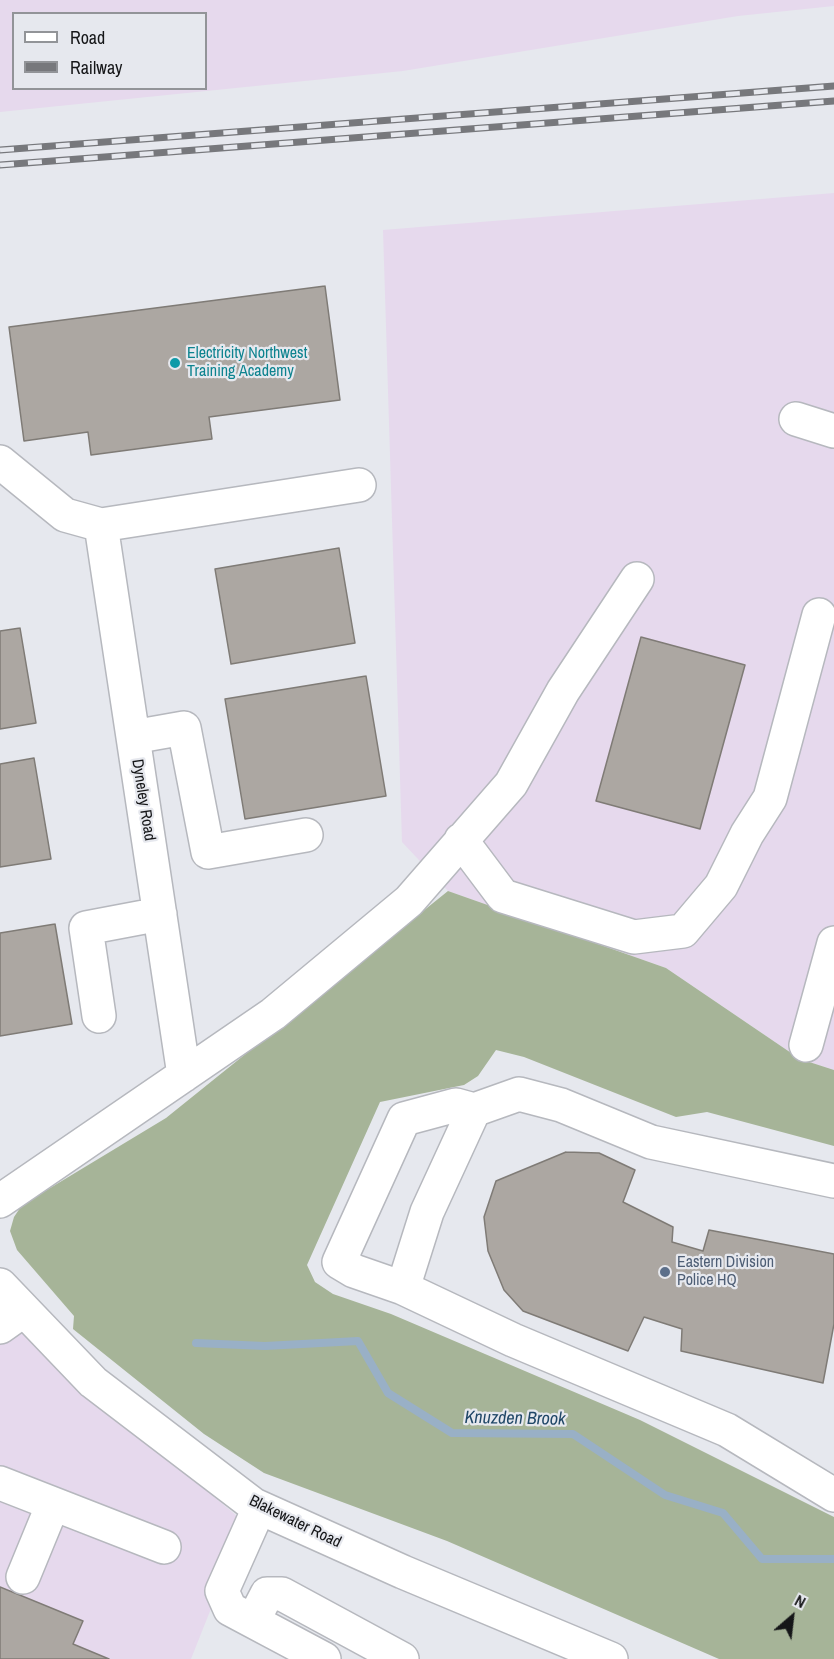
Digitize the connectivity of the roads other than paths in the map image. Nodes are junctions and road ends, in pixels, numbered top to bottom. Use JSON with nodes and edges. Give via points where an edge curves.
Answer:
{"nodes":[{"id":1,"x":796,"y":419,"type":"dead end"},
{"id":2,"x":834,"y":431,"type":"edge"},
{"id":3,"x":0,"y":462,"type":"edge"},
{"id":4,"x":359,"y":485,"type":"dead end"},
{"id":5,"x":101,"y":525,"type":"junction"},
{"id":6,"x":638,"y":579,"type":"dead end"},
{"id":7,"x":819,"y":615,"type":"dead end"},
{"id":8,"x":133,"y":737,"type":"junction"},
{"id":9,"x":306,"y":835,"type":"dead end"},
{"id":10,"x":461,"y":840,"type":"junction"},
{"id":11,"x":160,"y":914,"type":"junction"},
{"id":12,"x":834,"y":943,"type":"edge"},
{"id":13,"x":99,"y":1016,"type":"dead end"},
{"id":14,"x":806,"y":1045,"type":"dead end"},
{"id":15,"x":184,"y":1075,"type":"junction"},
{"id":16,"x":474,"y":1110,"type":"junction"},
{"id":17,"x":834,"y":1181,"type":"edge"},
{"id":18,"x":0,"y":1202,"type":"edge"},
{"id":19,"x":0,"y":1285,"type":"edge"},
{"id":20,"x":403,"y":1288,"type":"junction"},
{"id":21,"x":12,"y":1319,"type":"edge"},
{"id":22,"x":0,"y":1483,"type":"edge"},
{"id":23,"x":834,"y":1495,"type":"edge"},
{"id":24,"x":53,"y":1504,"type":"junction"},
{"id":25,"x":259,"y":1508,"type":"junction"},
{"id":26,"x":164,"y":1547,"type":"dead end"},
{"id":27,"x":23,"y":1577,"type":"dead end"},
{"id":28,"x":253,"y":1621,"type":"junction"},
{"id":29,"x":324,"y":1659,"type":"edge"},
{"id":30,"x":402,"y":1659,"type":"edge"},
{"id":31,"x":612,"y":1659,"type":"edge"}],
"edges":[{"from":1,"to":2,"type":"street"},
{"from":3,"to":5,"type":"street","via":[[65,515]]},
{"from":4,"to":5,"type":"street"},
{"from":5,"to":8,"type":"street","name":"Dyneley Road"},
{"from":6,"to":10,"type":"street","via":[[563,691],[511,784]]},
{"from":7,"to":10,"type":"street","via":[[770,798],[722,886],[683,931],[634,937],[503,896]]},
{"from":8,"to":9,"type":"street","via":[[184,728],[208,852]]},
{"from":8,"to":11,"type":"street","name":"Dyneley Road"},
{"from":10,"to":15,"type":"street","via":[[409,901],[273,1014]]},
{"from":11,"to":13,"type":"street","via":[[86,928]]},
{"from":11,"to":15,"type":"street","name":"Dyneley Road"},
{"from":12,"to":14,"type":"street"},
{"from":15,"to":18,"type":"street"},
{"from":16,"to":17,"type":"street","via":[[519,1094],[561,1105],[651,1142]]},
{"from":16,"to":20,"type":"street","via":[[427,1212]]},
{"from":16,"to":20,"type":"street","via":[[456,1106],[404,1119],[339,1262]]},
{"from":19,"to":21,"type":"street","name":"Blakewater Road"},
{"from":20,"to":23,"type":"street","via":[[513,1340],[727,1430]]},
{"from":21,"to":25,"type":"street","name":"Blakewater Road"},
{"from":22,"to":24,"type":"street"},
{"from":24,"to":26,"type":"street"},
{"from":24,"to":27,"type":"street"},
{"from":25,"to":28,"type":"street","via":[[222,1591],[230,1609]]},
{"from":25,"to":31,"type":"street","name":"Blakewater Road"},
{"from":28,"to":29,"type":"street"},
{"from":28,"to":30,"type":"street","via":[[267,1594],[282,1594]]}]}
